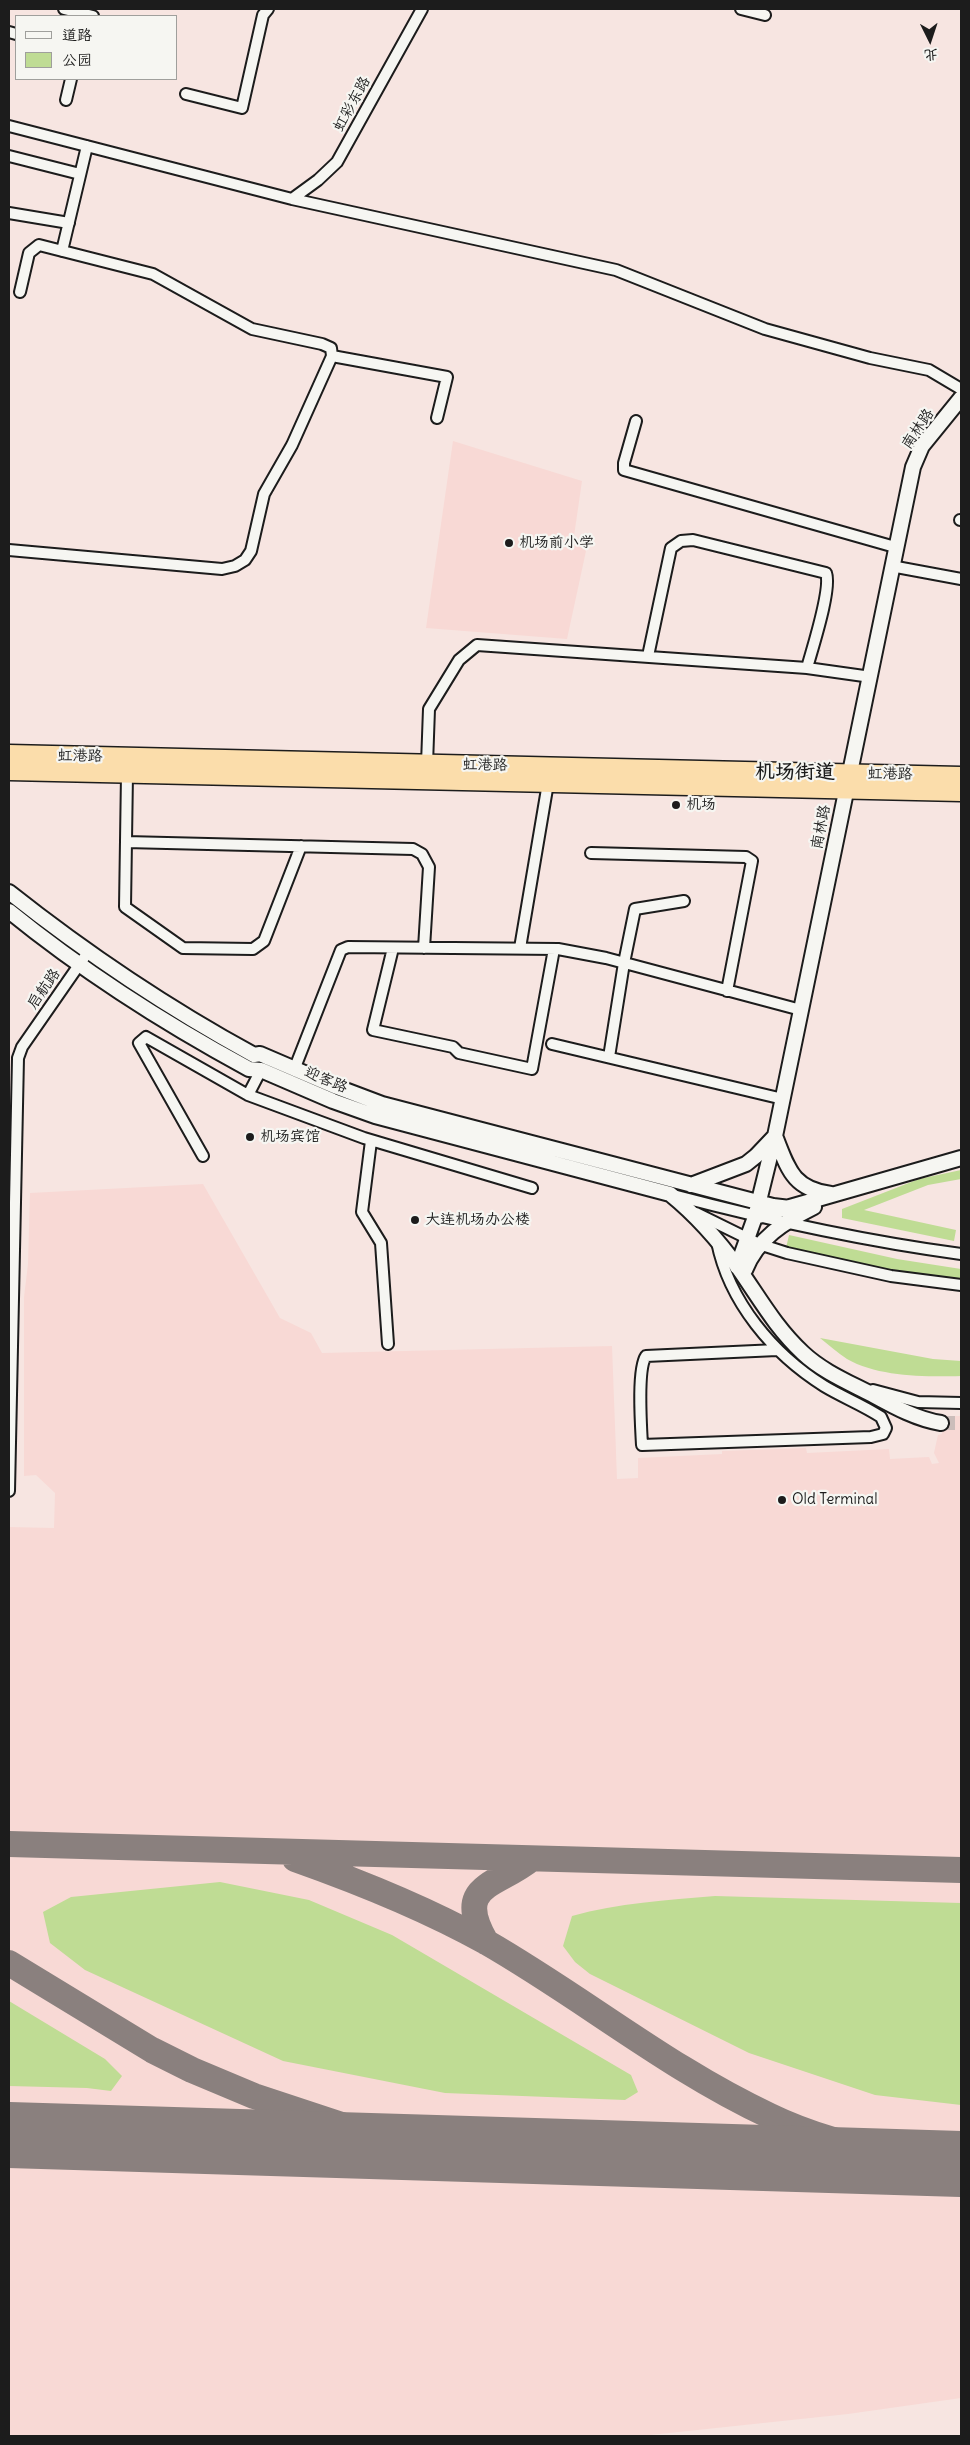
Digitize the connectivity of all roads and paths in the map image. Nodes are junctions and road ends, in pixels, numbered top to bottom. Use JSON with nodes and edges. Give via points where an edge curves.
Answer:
{"nodes":[{"id":1,"x":64,"y":9,"type":"edge"},
{"id":2,"x":268,"y":9,"type":"edge"},
{"id":3,"x":422,"y":9,"type":"edge"},
{"id":4,"x":741,"y":9,"type":"edge"},
{"id":5,"x":85,"y":15,"type":"edge"},
{"id":6,"x":765,"y":15,"type":"dead end"},
{"id":7,"x":71,"y":80,"type":"edge"},
{"id":8,"x":186,"y":94,"type":"dead end"},
{"id":9,"x":66,"y":100,"type":"dead end"},
{"id":10,"x":9,"y":126,"type":"edge"},
{"id":11,"x":87,"y":146,"type":"junction"},
{"id":12,"x":9,"y":156,"type":"edge"},
{"id":13,"x":80,"y":174,"type":"junction"},
{"id":14,"x":292,"y":199,"type":"junction"},
{"id":15,"x":9,"y":213,"type":"edge"},
{"id":16,"x":69,"y":223,"type":"junction"},
{"id":17,"x":62,"y":251,"type":"junction"},
{"id":18,"x":20,"y":292,"type":"dead end"},
{"id":19,"x":332,"y":356,"type":"junction"},
{"id":20,"x":961,"y":389,"type":"edge"},
{"id":21,"x":961,"y":398,"type":"edge"},
{"id":22,"x":437,"y":418,"type":"dead end"},
{"id":23,"x":636,"y":421,"type":"dead end"},
{"id":24,"x":895,"y":547,"type":"junction"},
{"id":25,"x":9,"y":550,"type":"edge"},
{"id":26,"x":891,"y":566,"type":"junction"},
{"id":27,"x":961,"y":579,"type":"edge"},
{"id":28,"x":648,"y":656,"type":"junction"},
{"id":29,"x":807,"y":668,"type":"junction"},
{"id":30,"x":871,"y":677,"type":"junction"},
{"id":31,"x":9,"y":754,"type":"edge"},
{"id":32,"x":427,"y":764,"type":"junction"},
{"id":33,"x":9,"y":771,"type":"edge"},
{"id":34,"x":127,"y":774,"type":"junction"},
{"id":35,"x":961,"y":776,"type":"edge"},
{"id":36,"x":847,"y":782,"type":"junction"},
{"id":37,"x":548,"y":783,"type":"junction"},
{"id":38,"x":961,"y":792,"type":"edge"},
{"id":39,"x":126,"y":842,"type":"junction"},
{"id":40,"x":301,"y":846,"type":"junction"},
{"id":41,"x":591,"y":853,"type":"dead end"},
{"id":42,"x":9,"y":892,"type":"edge"},
{"id":43,"x":684,"y":902,"type":"dead end"},
{"id":44,"x":9,"y":911,"type":"edge"},
{"id":45,"x":393,"y":948,"type":"junction"},
{"id":46,"x":424,"y":948,"type":"junction"},
{"id":47,"x":520,"y":948,"type":"junction"},
{"id":48,"x":554,"y":948,"type":"junction"},
{"id":49,"x":88,"y":952,"type":"junction"},
{"id":50,"x":624,"y":963,"type":"junction"},
{"id":51,"x":80,"y":965,"type":"junction"},
{"id":52,"x":727,"y":991,"type":"junction"},
{"id":53,"x":801,"y":1010,"type":"junction"},
{"id":54,"x":552,"y":1044,"type":"dead end"},
{"id":55,"x":609,"y":1057,"type":"junction"},
{"id":56,"x":261,"y":1070,"type":"junction"},
{"id":57,"x":294,"y":1070,"type":"junction"},
{"id":58,"x":248,"y":1095,"type":"junction"},
{"id":59,"x":783,"y":1099,"type":"junction"},
{"id":60,"x":775,"y":1136,"type":"junction"},
{"id":61,"x":371,"y":1141,"type":"junction"},
{"id":62,"x":203,"y":1156,"type":"dead end"},
{"id":63,"x":961,"y":1158,"type":"edge"},
{"id":64,"x":691,"y":1185,"type":"junction"},
{"id":65,"x":532,"y":1188,"type":"dead end"},
{"id":66,"x":670,"y":1194,"type":"junction"},
{"id":67,"x":836,"y":1195,"type":"junction"},
{"id":68,"x":759,"y":1202,"type":"junction"},
{"id":69,"x":790,"y":1208,"type":"junction"},
{"id":70,"x":690,"y":1211,"type":"junction"},
{"id":71,"x":755,"y":1217,"type":"junction"},
{"id":72,"x":786,"y":1222,"type":"junction"},
{"id":73,"x":717,"y":1241,"type":"junction"},
{"id":74,"x":754,"y":1241,"type":"junction"},
{"id":75,"x":961,"y":1254,"type":"edge"},
{"id":76,"x":740,"y":1271,"type":"junction"},
{"id":77,"x":961,"y":1285,"type":"edge"},
{"id":78,"x":388,"y":1344,"type":"dead end"},
{"id":79,"x":777,"y":1350,"type":"junction"},
{"id":80,"x":852,"y":1384,"type":"junction"},
{"id":81,"x":961,"y":1403,"type":"edge"},
{"id":82,"x":941,"y":1423,"type":"tunnel mouth"},
{"id":83,"x":9,"y":1492,"type":"edge"}],
"edges":[{"from":1,"to":5,"type":"street"},
{"from":2,"to":8,"type":"street","via":[[263,15],[242,108]]},
{"from":3,"to":14,"type":"street","name":"虹彩东路","via":[[336,162]]},
{"from":4,"to":6,"type":"street"},
{"from":7,"to":9,"type":"street"},
{"from":10,"to":11,"type":"street"},
{"from":11,"to":13,"type":"street"},
{"from":11,"to":14,"type":"street"},
{"from":12,"to":13,"type":"street"},
{"from":13,"to":16,"type":"street"},
{"from":14,"to":20,"type":"street","via":[[616,270],[765,329],[870,358],[929,370]]},
{"from":15,"to":16,"type":"street"},
{"from":16,"to":17,"type":"street"},
{"from":17,"to":18,"type":"street","via":[[39,245],[29,253]]},
{"from":17,"to":19,"type":"street","via":[[153,274],[252,329],[322,344],[331,348]]},
{"from":19,"to":22,"type":"street","via":[[446,377]]},
{"from":19,"to":25,"type":"street","via":[[296,436],[264,494],[251,551],[245,560],[222,569]]},
{"from":21,"to":24,"type":"main road","name":"南林路","via":[[922,446],[913,467]]},
{"from":23,"to":24,"type":"street","via":[[624,470]]},
{"from":24,"to":26,"type":"main road","name":"南林路"},
{"from":26,"to":27,"type":"street"},
{"from":26,"to":30,"type":"main road","name":"南林路"},
{"from":28,"to":29,"type":"street"},
{"from":28,"to":29,"type":"street","via":[[671,548],[681,541],[693,540],[826,572],[826,595]]},
{"from":28,"to":32,"type":"street","via":[[477,645],[459,660],[429,709]]},
{"from":29,"to":30,"type":"street"},
{"from":30,"to":36,"type":"main road","name":"南林路"},
{"from":31,"to":32,"type":"highway","name":"虹港路"},
{"from":32,"to":36,"type":"highway","name":"虹港路"},
{"from":33,"to":34,"type":"highway","name":"虹港路"},
{"from":34,"to":37,"type":"highway","name":"虹港路"},
{"from":34,"to":39,"type":"street"},
{"from":35,"to":36,"type":"highway","name":"虹港路"},
{"from":36,"to":37,"type":"highway","name":"虹港路"},
{"from":36,"to":38,"type":"highway","name":"虹港路"},
{"from":36,"to":53,"type":"main road","name":"南林路"},
{"from":37,"to":47,"type":"street"},
{"from":39,"to":40,"type":"street"},
{"from":39,"to":40,"type":"street","via":[[125,907],[183,948],[253,949],[264,941]]},
{"from":40,"to":46,"type":"street","via":[[413,848],[422,854],[429,880]]},
{"from":41,"to":52,"type":"street","via":[[746,857],[752,861]]},
{"from":42,"to":49,"type":"main road","name":"迎客路"},
{"from":43,"to":50,"type":"street","via":[[635,909]]},
{"from":44,"to":51,"type":"main road","name":"迎客路"},
{"from":45,"to":46,"type":"street"},
{"from":45,"to":48,"type":"street","via":[[373,1030],[454,1047],[459,1053],[532,1069]]},
{"from":45,"to":57,"type":"street","via":[[348,947],[340,950]]},
{"from":46,"to":47,"type":"street"},
{"from":47,"to":48,"type":"street"},
{"from":48,"to":50,"type":"street"},
{"from":49,"to":51,"type":"street","name":"启航路"},
{"from":49,"to":57,"type":"main road","name":"迎客路","via":[[212,1032],[254,1055],[260,1054]]},
{"from":50,"to":52,"type":"street"},
{"from":50,"to":55,"type":"street"},
{"from":51,"to":56,"type":"main road","name":"迎客路","via":[[202,1044],[249,1069]]},
{"from":51,"to":83,"type":"street","name":"启航路","via":[[22,1047],[18,1058]]},
{"from":52,"to":53,"type":"street"},
{"from":53,"to":59,"type":"main road","name":"南林路"},
{"from":54,"to":55,"type":"street"},
{"from":55,"to":59,"type":"street"},
{"from":56,"to":58,"type":"street"},
{"from":56,"to":66,"type":"main road","name":"迎客路","via":[[375,1116]]},
{"from":57,"to":64,"type":"main road","name":"迎客路","via":[[373,1100],[424,1115]]},
{"from":58,"to":61,"type":"street"},
{"from":58,"to":62,"type":"street","via":[[146,1037],[139,1043]]},
{"from":59,"to":60,"type":"main road","name":"南林路"},
{"from":60,"to":64,"type":"main road","via":[[746,1164]]},
{"from":60,"to":67,"type":"main road","via":[[794,1179],[805,1188]]},
{"from":60,"to":68,"type":"main road","name":"南林路"},
{"from":61,"to":65,"type":"street"},
{"from":61,"to":78,"type":"street","via":[[362,1212],[381,1243]]},
{"from":63,"to":67,"type":"main road"},
{"from":64,"to":68,"type":"main road","name":"迎客路"},
{"from":66,"to":70,"type":"main road"},
{"from":66,"to":71,"type":"street"},
{"from":67,"to":69,"type":"main road"},
{"from":67,"to":72,"type":"main road"},
{"from":68,"to":69,"type":"main road","name":"迎客路"},
{"from":68,"to":71,"type":"main road","name":"南林路"},
{"from":69,"to":71,"type":"main road"},
{"from":70,"to":73,"type":"main road"},
{"from":70,"to":74,"type":"street"},
{"from":71,"to":72,"type":"street"},
{"from":71,"to":74,"type":"main road","name":"南林路"},
{"from":72,"to":74,"type":"main road"},
{"from":72,"to":75,"type":"street","via":[[903,1246]]},
{"from":73,"to":76,"type":"main road"},
{"from":73,"to":79,"type":"street","via":[[730,1284],[766,1339]]},
{"from":74,"to":76,"type":"main road","name":"南林路"},
{"from":74,"to":77,"type":"street","via":[[787,1253],[891,1276]]},
{"from":76,"to":80,"type":"main road","via":[[778,1328],[805,1355]]},
{"from":79,"to":79,"type":"street","via":[[818,1382],[881,1418],[886,1428],[882,1434],[871,1437],[642,1444],[641,1401],[646,1356]]},
{"from":80,"to":81,"type":"street","via":[[918,1402]]},
{"from":80,"to":82,"type":"main road","via":[[908,1412]]}]}
